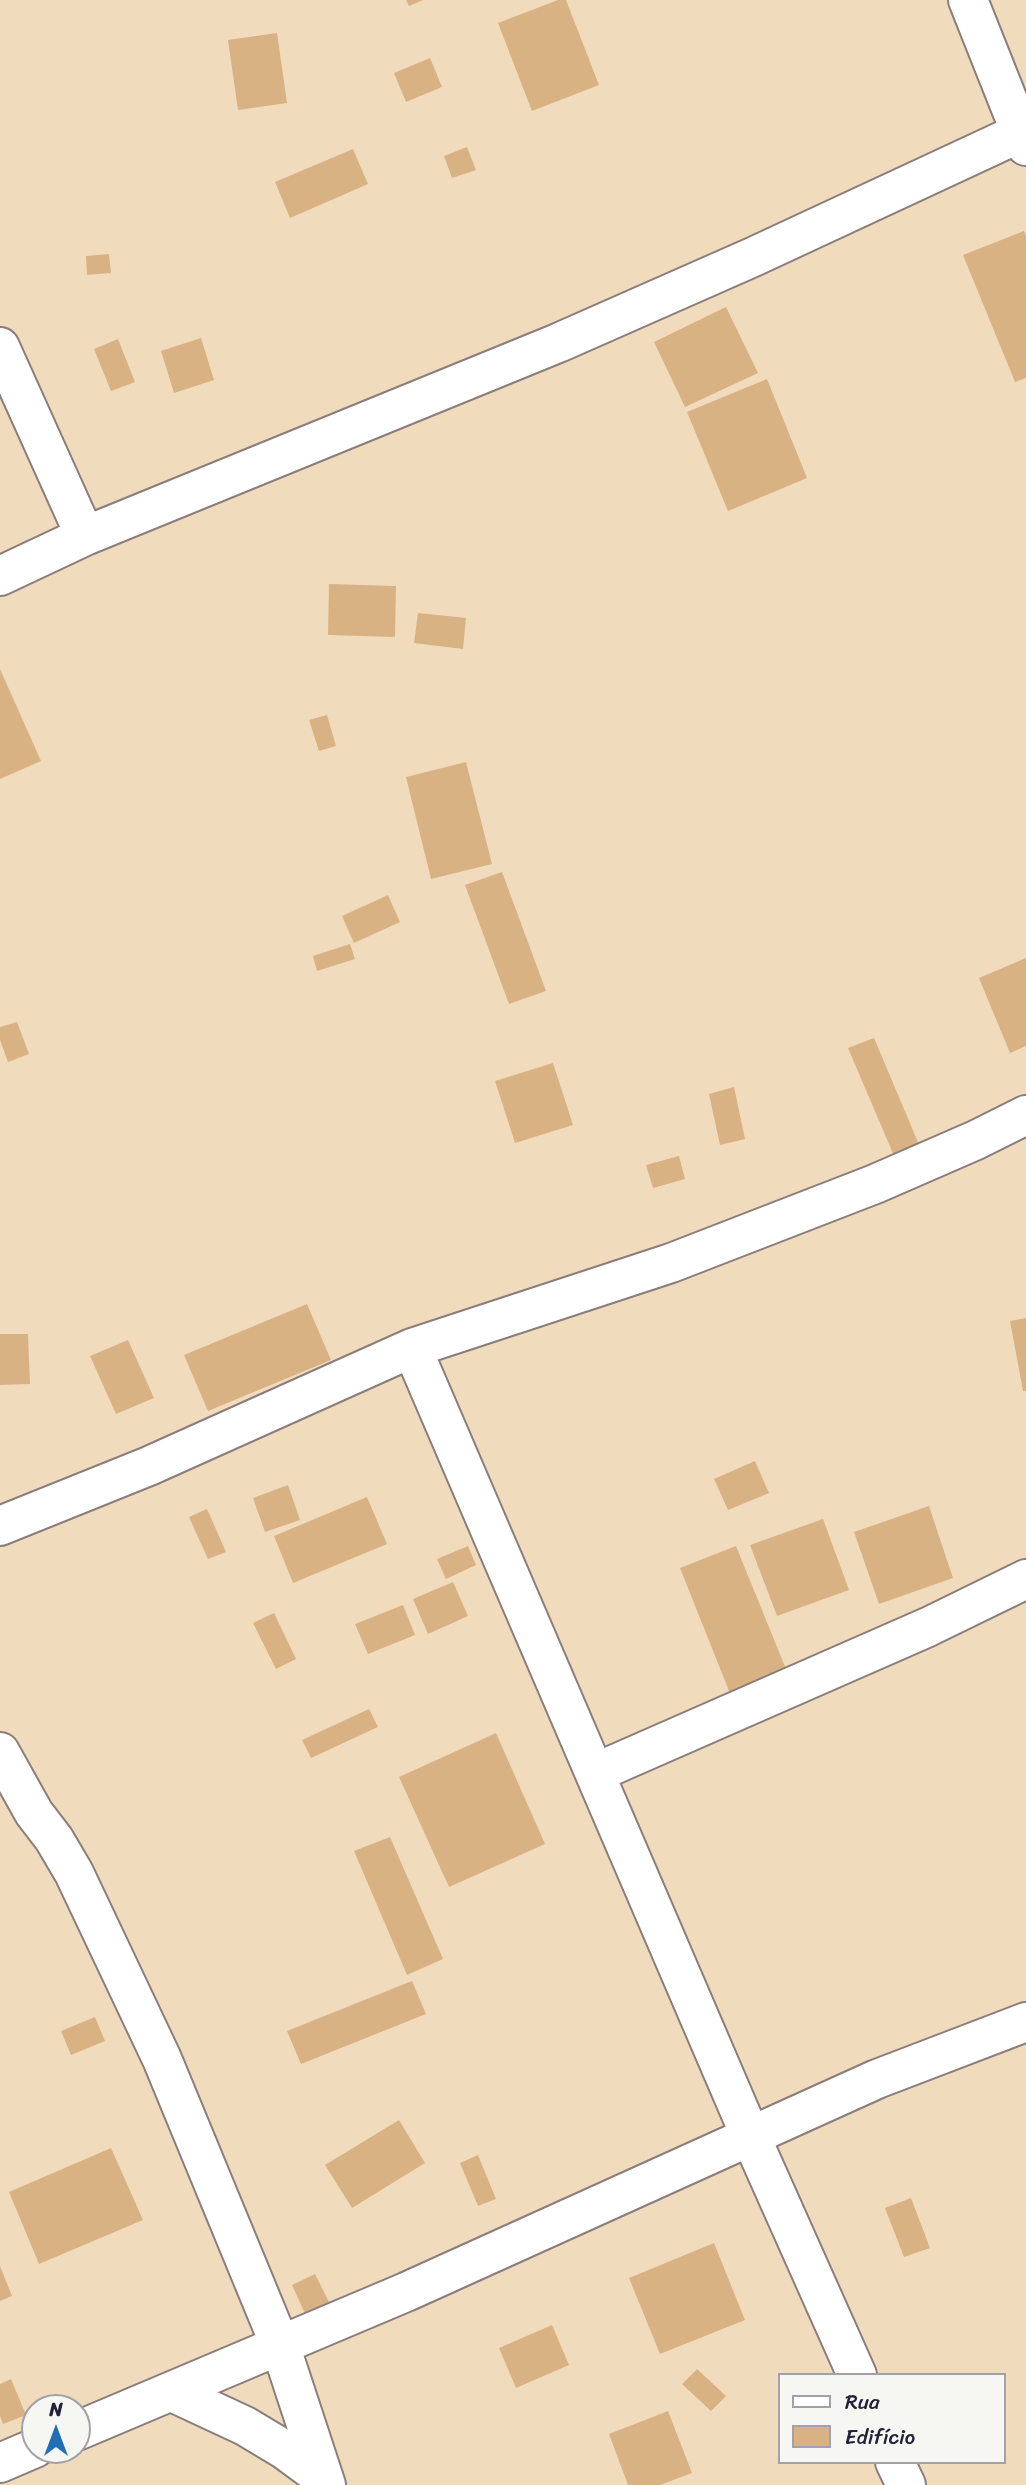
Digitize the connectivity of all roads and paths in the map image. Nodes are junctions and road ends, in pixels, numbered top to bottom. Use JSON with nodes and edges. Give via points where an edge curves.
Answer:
{"nodes":[{"id":1,"x":968,"y":0,"type":"edge"},
{"id":2,"x":1024,"y":136,"type":"edge"},
{"id":3,"x":0,"y":346,"type":"edge"},
{"id":4,"x":85,"y":536,"type":"junction"},
{"id":5,"x":0,"y":576,"type":"edge"},
{"id":6,"x":1026,"y":1115,"type":"edge"},
{"id":7,"x":412,"y":1348,"type":"junction"},
{"id":8,"x":0,"y":1526,"type":"edge"},
{"id":9,"x":1026,"y":1579,"type":"edge"},
{"id":10,"x":0,"y":1752,"type":"edge"},
{"id":11,"x":595,"y":1773,"type":"junction"},
{"id":12,"x":1026,"y":2022,"type":"edge"},
{"id":13,"x":750,"y":2136,"type":"junction"},
{"id":14,"x":280,"y":2345,"type":"junction"},
{"id":15,"x":856,"y":2373,"type":"edge"},
{"id":16,"x":172,"y":2392,"type":"junction"},
{"id":17,"x":91,"y":2425,"type":"edge"},
{"id":18,"x":21,"y":2454,"type":"edge"},
{"id":19,"x":0,"y":2463,"type":"edge"},
{"id":20,"x":896,"y":2464,"type":"edge"},
{"id":21,"x":324,"y":2481,"type":"edge"},
{"id":22,"x":906,"y":2485,"type":"edge"}],
"edges":[{"from":1,"to":2,"type":"street"},
{"from":2,"to":4,"type":"street","via":[[558,343]]},
{"from":3,"to":4,"type":"street"},
{"from":4,"to":5,"type":"street"},
{"from":6,"to":7,"type":"street","via":[[876,1184],[671,1263]]},
{"from":7,"to":8,"type":"street","via":[[149,1466]]},
{"from":7,"to":11,"type":"street"},
{"from":9,"to":11,"type":"street","via":[[915,1633]]},
{"from":10,"to":14,"type":"street","via":[[74,1873],[156,2046]]},
{"from":11,"to":13,"type":"street"},
{"from":12,"to":13,"type":"street","via":[[877,2078]]},
{"from":13,"to":14,"type":"street"},
{"from":13,"to":15,"type":"street"},
{"from":14,"to":16,"type":"street"},
{"from":14,"to":21,"type":"street"},
{"from":16,"to":17,"type":"street"},
{"from":16,"to":21,"type":"street","via":[[245,2426]]},
{"from":18,"to":19,"type":"street"},
{"from":20,"to":22,"type":"street"}]}
